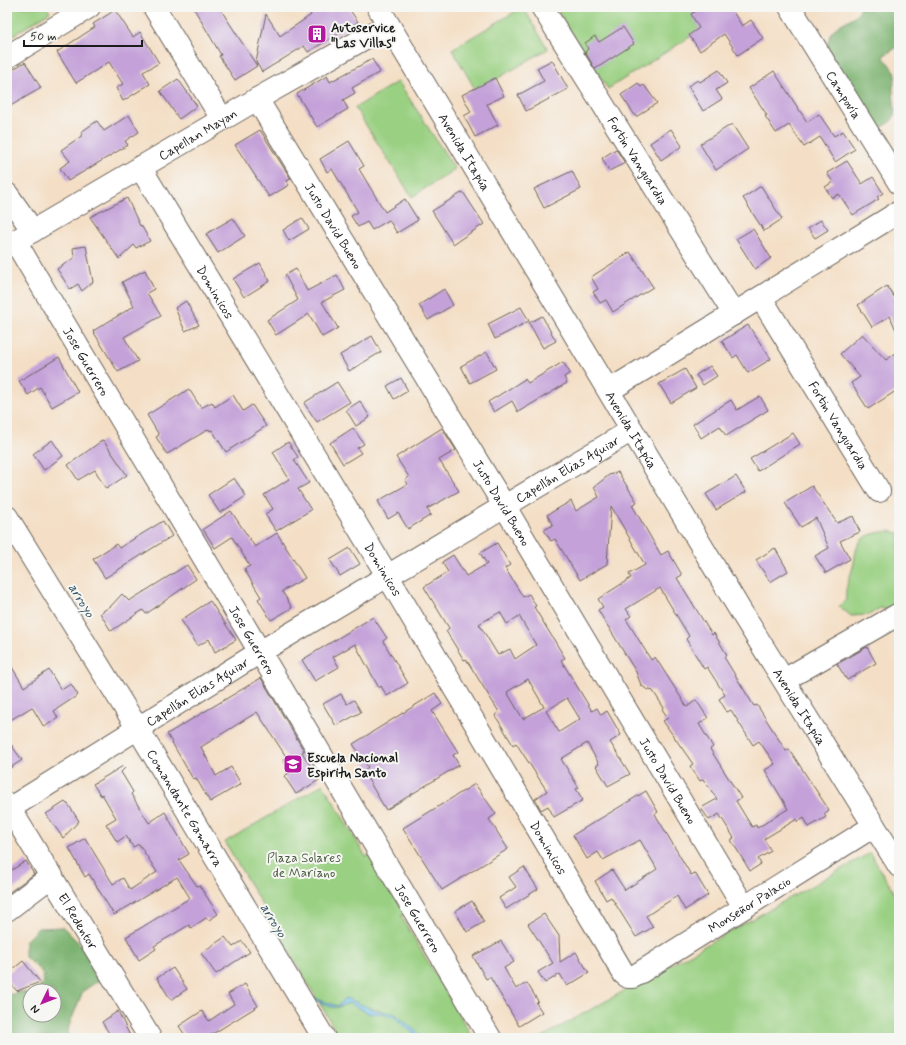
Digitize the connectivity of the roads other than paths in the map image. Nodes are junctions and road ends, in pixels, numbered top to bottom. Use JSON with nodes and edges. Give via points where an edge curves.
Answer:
{"nodes":[{"id":1,"x":90,"y":7,"type":"edge"},
{"id":2,"x":154,"y":7,"type":"edge"},
{"id":3,"x":542,"y":7,"type":"edge"},
{"id":4,"x":790,"y":7,"type":"edge"},
{"id":5,"x":383,"y":16,"type":"edge"},
{"id":6,"x":7,"y":57,"type":"edge"},
{"id":7,"x":257,"y":98,"type":"junction"},
{"id":8,"x":222,"y":119,"type":"junction"},
{"id":9,"x":140,"y":167,"type":"junction"},
{"id":10,"x":899,"y":183,"type":"edge"},
{"id":11,"x":7,"y":194,"type":"edge"},
{"id":12,"x":899,"y":212,"type":"edge"},
{"id":13,"x":19,"y":239,"type":"edge"},
{"id":14,"x":761,"y":298,"type":"junction"},
{"id":15,"x":734,"y":314,"type":"junction"},
{"id":16,"x":610,"y":390,"type":"junction"},
{"id":17,"x":632,"y":430,"type":"junction"},
{"id":18,"x":879,"y":491,"type":"dead end"},
{"id":19,"x":505,"y":507,"type":"junction"},
{"id":20,"x":7,"y":517,"type":"edge"},
{"id":21,"x":387,"y":575,"type":"junction"},
{"id":22,"x":899,"y":614,"type":"edge"},
{"id":23,"x":260,"y":652,"type":"junction"},
{"id":24,"x":784,"y":680,"type":"junction"},
{"id":25,"x":138,"y":729,"type":"junction"},
{"id":26,"x":8,"y":807,"type":"edge"},
{"id":27,"x":874,"y":826,"type":"junction"},
{"id":28,"x":894,"y":858,"type":"edge"},
{"id":29,"x":52,"y":876,"type":"junction"},
{"id":30,"x":744,"y":907,"type":"junction"},
{"id":31,"x":7,"y":910,"type":"edge"},
{"id":32,"x":624,"y":974,"type":"joint"},
{"id":33,"x":150,"y":1038,"type":"edge"},
{"id":34,"x":324,"y":1038,"type":"edge"},
{"id":35,"x":490,"y":1038,"type":"edge"}],
"edges":[{"from":1,"to":6,"type":"street"},
{"from":2,"to":8,"type":"street"},
{"from":3,"to":15,"type":"street","name":"Fortin Vanguardia"},
{"from":4,"to":10,"type":"street","name":"Campovía"},
{"from":5,"to":7,"type":"street","name":"Capellan Mayan"},
{"from":5,"to":16,"type":"street","name":"Avenida Itapúa"},
{"from":7,"to":8,"type":"street","name":"Capellan Mayan"},
{"from":7,"to":19,"type":"street","name":"Justo David Bueno"},
{"from":8,"to":9,"type":"street","name":"Capellan Mayan"},
{"from":9,"to":13,"type":"street","name":"Capellan Mayan"},
{"from":9,"to":21,"type":"street","name":"Dominicos"},
{"from":11,"to":13,"type":"street","name":"Jose Guerrero"},
{"from":12,"to":14,"type":"street"},
{"from":13,"to":23,"type":"street","name":"Jose Guerrero"},
{"from":14,"to":15,"type":"street"},
{"from":14,"to":18,"type":"street","name":"Fortin Vanguardia"},
{"from":15,"to":16,"type":"street"},
{"from":16,"to":17,"type":"street","name":"Avenida Itapúa"},
{"from":17,"to":19,"type":"street","name":"Capellán Elias Aguiar"},
{"from":17,"to":24,"type":"street","name":"Avenida Itapúa"},
{"from":19,"to":21,"type":"street","name":"Capellán Elias Aguiar"},
{"from":19,"to":30,"type":"street","name":"Justo David Bueno"},
{"from":20,"to":25,"type":"street","name":"Comandante Gamarra"},
{"from":21,"to":23,"type":"street","name":"Capellán Elias Aguiar"},
{"from":21,"to":32,"type":"street","name":"Dominicos"},
{"from":22,"to":24,"type":"street"},
{"from":23,"to":25,"type":"street","name":"Capellán Elias Aguiar"},
{"from":23,"to":35,"type":"street","name":"Jose Guerrero"},
{"from":24,"to":27,"type":"street","name":"Avenida Itapúa"},
{"from":25,"to":26,"type":"street","name":"Capellán Elias Aguiar"},
{"from":25,"to":34,"type":"street","name":"Comandante Gamarra"},
{"from":26,"to":29,"type":"street","name":"El Redentor"},
{"from":27,"to":28,"type":"street","name":"Avenida Itapúa"},
{"from":27,"to":30,"type":"street","name":"Monseñor Palacio"},
{"from":29,"to":31,"type":"street"},
{"from":29,"to":33,"type":"street","name":"El Redentor"},
{"from":30,"to":32,"type":"street","name":"Monseñor Palacio","via":[[633,977]]}]}
